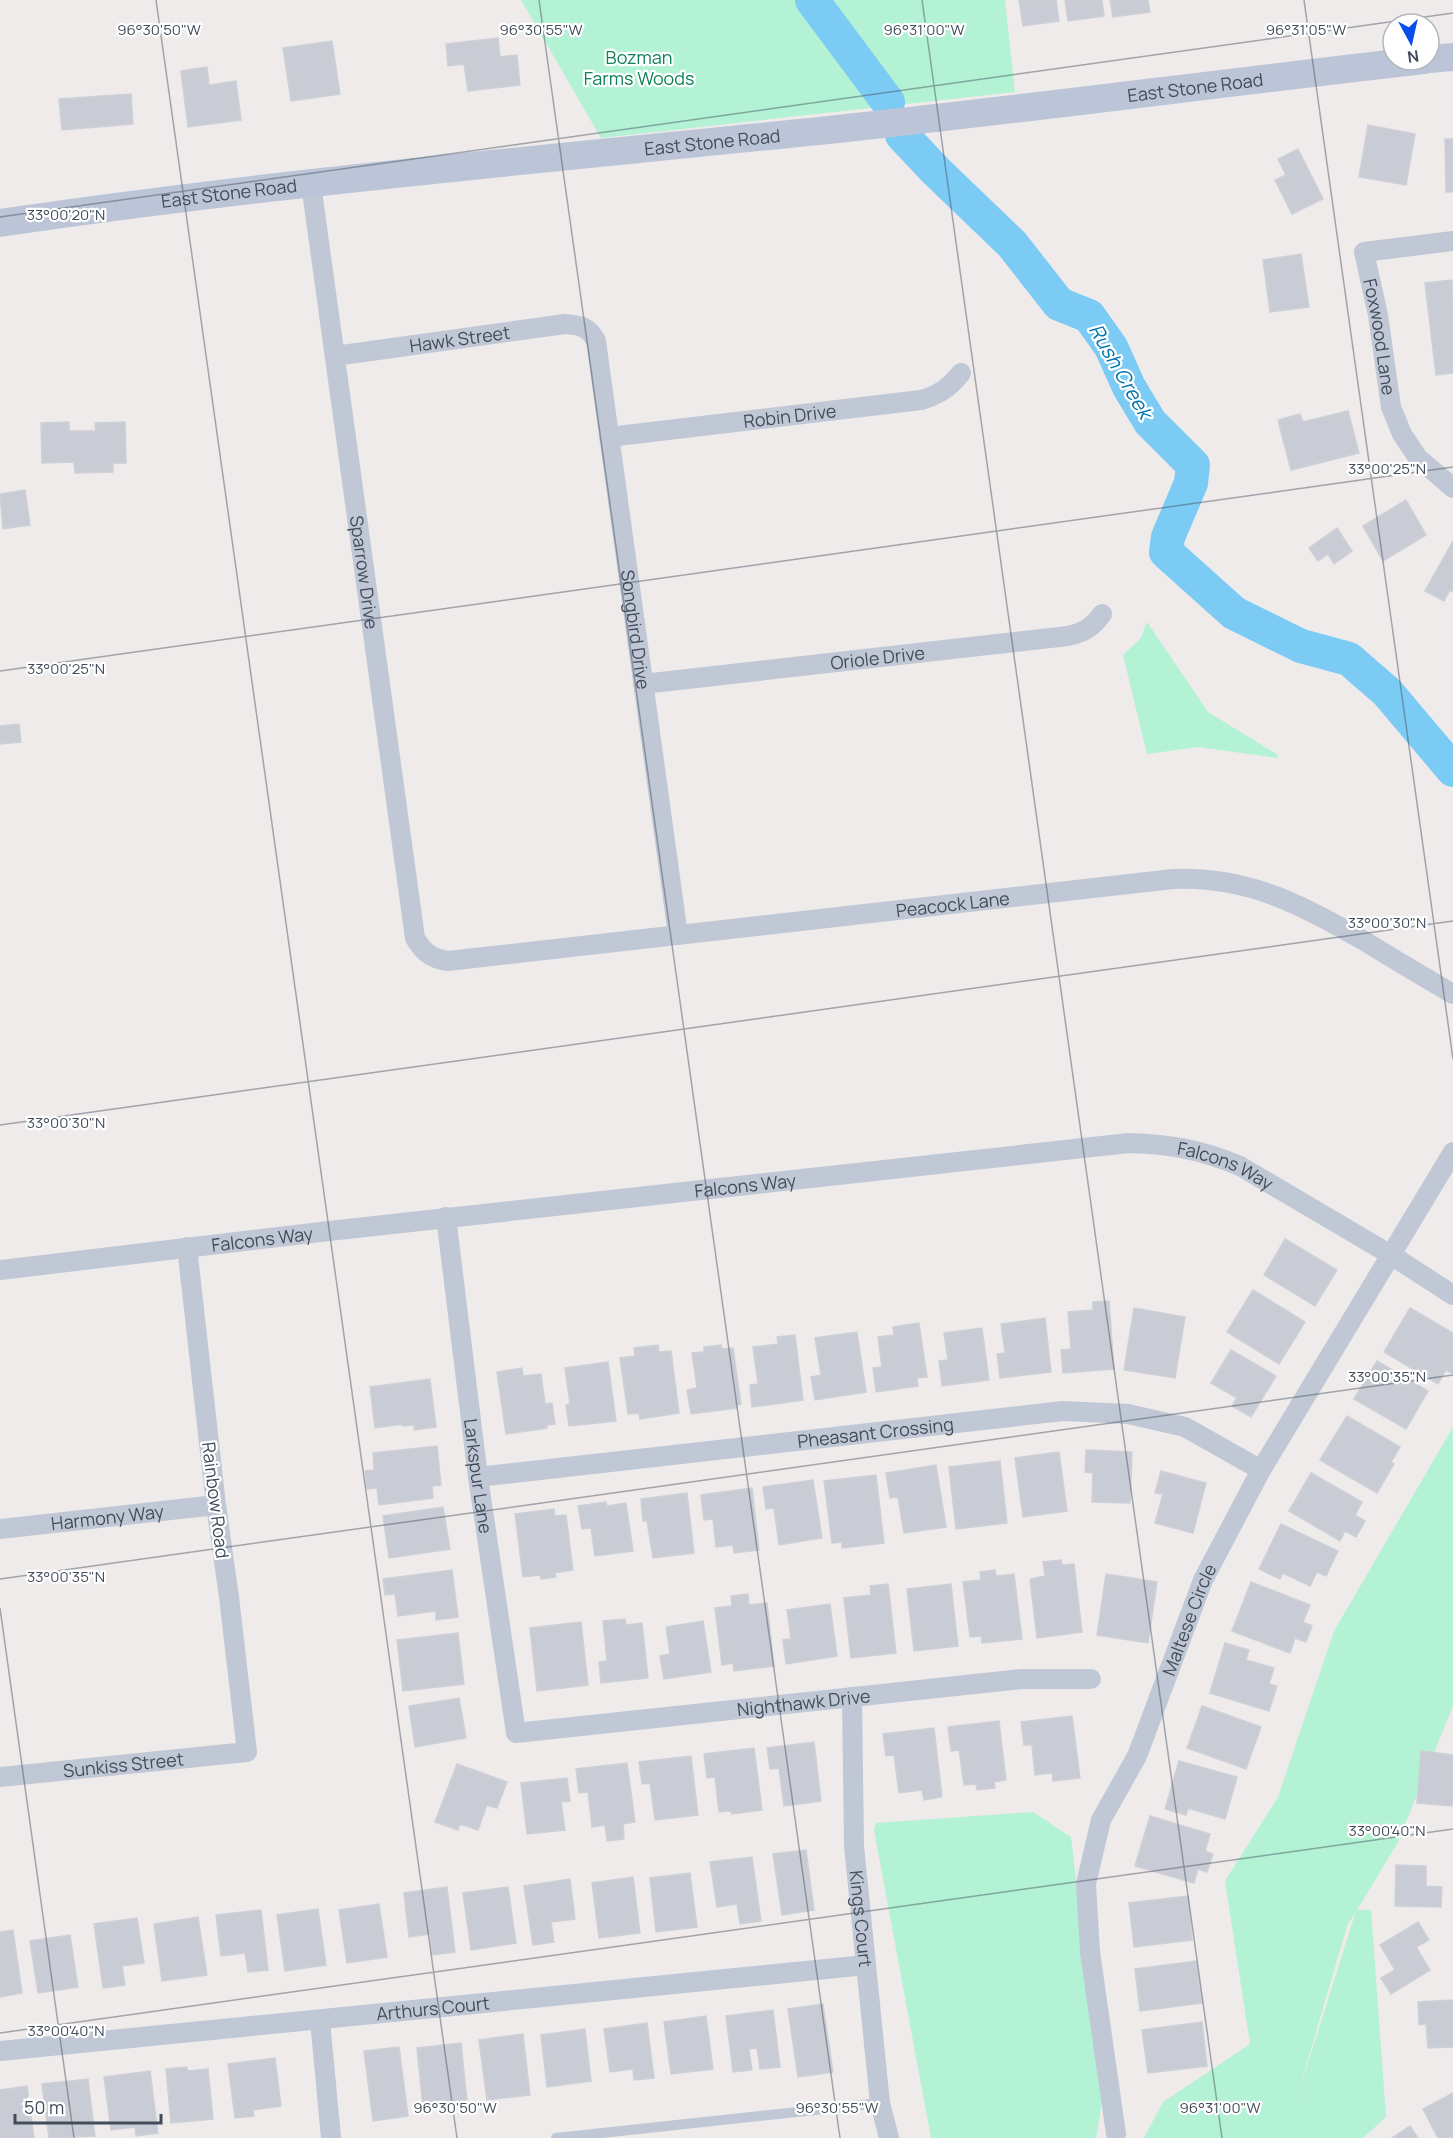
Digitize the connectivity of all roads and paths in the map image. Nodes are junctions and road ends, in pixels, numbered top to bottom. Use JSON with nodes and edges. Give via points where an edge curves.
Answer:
{"nodes":[{"id":1,"x":1381,"y":65,"type":"edge"},
{"id":2,"x":311,"y":184,"type":"junction"},
{"id":3,"x":0,"y":223,"type":"edge"},
{"id":4,"x":1453,"y":241,"type":"edge"},
{"id":5,"x":585,"y":327,"type":"joint"},
{"id":6,"x":335,"y":356,"type":"junction"},
{"id":7,"x":961,"y":373,"type":"dead end"},
{"id":8,"x":609,"y":437,"type":"junction"},
{"id":9,"x":1453,"y":488,"type":"edge"},
{"id":10,"x":1102,"y":614,"type":"dead end"},
{"id":11,"x":643,"y":684,"type":"junction"},
{"id":12,"x":678,"y":935,"type":"junction"},
{"id":13,"x":428,"y":954,"type":"joint"},
{"id":14,"x":1453,"y":994,"type":"edge"},
{"id":15,"x":1453,"y":1152,"type":"edge"},
{"id":16,"x":446,"y":1217,"type":"junction"},
{"id":17,"x":187,"y":1247,"type":"junction"},
{"id":18,"x":1391,"y":1255,"type":"junction"},
{"id":19,"x":0,"y":1270,"type":"edge"},
{"id":20,"x":1453,"y":1295,"type":"edge"},
{"id":21,"x":1261,"y":1470,"type":"junction"},
{"id":22,"x":478,"y":1477,"type":"junction"},
{"id":23,"x":216,"y":1505,"type":"junction"},
{"id":24,"x":0,"y":1529,"type":"edge"},
{"id":25,"x":1092,"y":1679,"type":"dead end"},
{"id":26,"x":852,"y":1697,"type":"junction"},
{"id":27,"x":516,"y":1733,"type":"joint"},
{"id":28,"x":247,"y":1752,"type":"joint"},
{"id":29,"x":0,"y":1777,"type":"edge"},
{"id":30,"x":866,"y":1965,"type":"junction"},
{"id":31,"x":320,"y":2020,"type":"junction"},
{"id":32,"x":0,"y":2051,"type":"edge"},
{"id":33,"x":880,"y":2103,"type":"junction"},
{"id":34,"x":1116,"y":2134,"type":"dead end"},
{"id":35,"x":331,"y":2138,"type":"edge"},
{"id":36,"x":556,"y":2138,"type":"edge"},
{"id":37,"x":890,"y":2138,"type":"edge"}],
"edges":[{"from":1,"to":2,"type":"main road","name":"East Stone Road","via":[[1004,111]]},
{"from":2,"to":3,"type":"main road","name":"East Stone Road"},
{"from":2,"to":6,"type":"street","name":"Sparrow Drive"},
{"from":4,"to":9,"type":"street","name":"Foxwood Lane","via":[[1364,252],[1391,407],[1418,458]]},
{"from":5,"to":6,"type":"street","name":"Hawk Street","via":[[565,324]]},
{"from":5,"to":8,"type":"street","name":"Songbird Drive","via":[[596,341]]},
{"from":6,"to":13,"type":"street","name":"Sparrow Drive","via":[[415,938]]},
{"from":7,"to":8,"type":"street","name":"Robin Drive","via":[[944,391],[921,400]]},
{"from":8,"to":11,"type":"street","name":"Songbird Drive"},
{"from":10,"to":11,"type":"street","name":"Oriole Drive","via":[[1090,628],[1068,636]]},
{"from":11,"to":12,"type":"street","name":"Songbird Drive"},
{"from":12,"to":13,"type":"street","name":"Peacock Lane","via":[[448,961]]},
{"from":12,"to":14,"type":"street","name":"Peacock Lane","via":[[1196,879],[1252,887],[1308,909]]},
{"from":15,"to":18,"type":"street","name":"Maltese Circle"},
{"from":16,"to":17,"type":"street","name":"Falcons Way"},
{"from":16,"to":18,"type":"street","name":"Falcons Way","via":[[1099,1144],[1139,1143],[1186,1147],[1240,1166]]},
{"from":16,"to":22,"type":"street","name":"Larkspur Lane"},
{"from":17,"to":19,"type":"street","name":"Falcons Way"},
{"from":17,"to":23,"type":"street","name":"Rainbow Road"},
{"from":18,"to":20,"type":"street","name":"Falcons Way"},
{"from":18,"to":21,"type":"street","name":"Maltese Circle"},
{"from":21,"to":22,"type":"street","name":"Pheasant Crossing","via":[[1185,1427],[1128,1414],[1063,1412]]},
{"from":21,"to":34,"type":"street","name":"Maltese Circle","via":[[1203,1580],[1137,1756],[1101,1820],[1086,1884],[1090,1952]]},
{"from":22,"to":27,"type":"street","name":"Larkspur Lane"},
{"from":23,"to":24,"type":"street","name":"Harmony Way"},
{"from":23,"to":28,"type":"street","name":"Rainbow Road"},
{"from":25,"to":26,"type":"street","name":"Nighthawk Drive","via":[[1022,1679]]},
{"from":26,"to":27,"type":"street","name":"Nighthawk Drive"},
{"from":26,"to":30,"type":"street","name":"Kings Court","via":[[854,1846]]},
{"from":28,"to":29,"type":"street","name":"Sunkiss Street"},
{"from":30,"to":31,"type":"street","name":"Arthurs Court"},
{"from":30,"to":33,"type":"street","name":"Kings Court"},
{"from":31,"to":32,"type":"street","name":"Arthurs Court"},
{"from":31,"to":35,"type":"street"},
{"from":33,"to":36,"type":"lane"},
{"from":33,"to":37,"type":"street","name":"Kings Court"}]}
